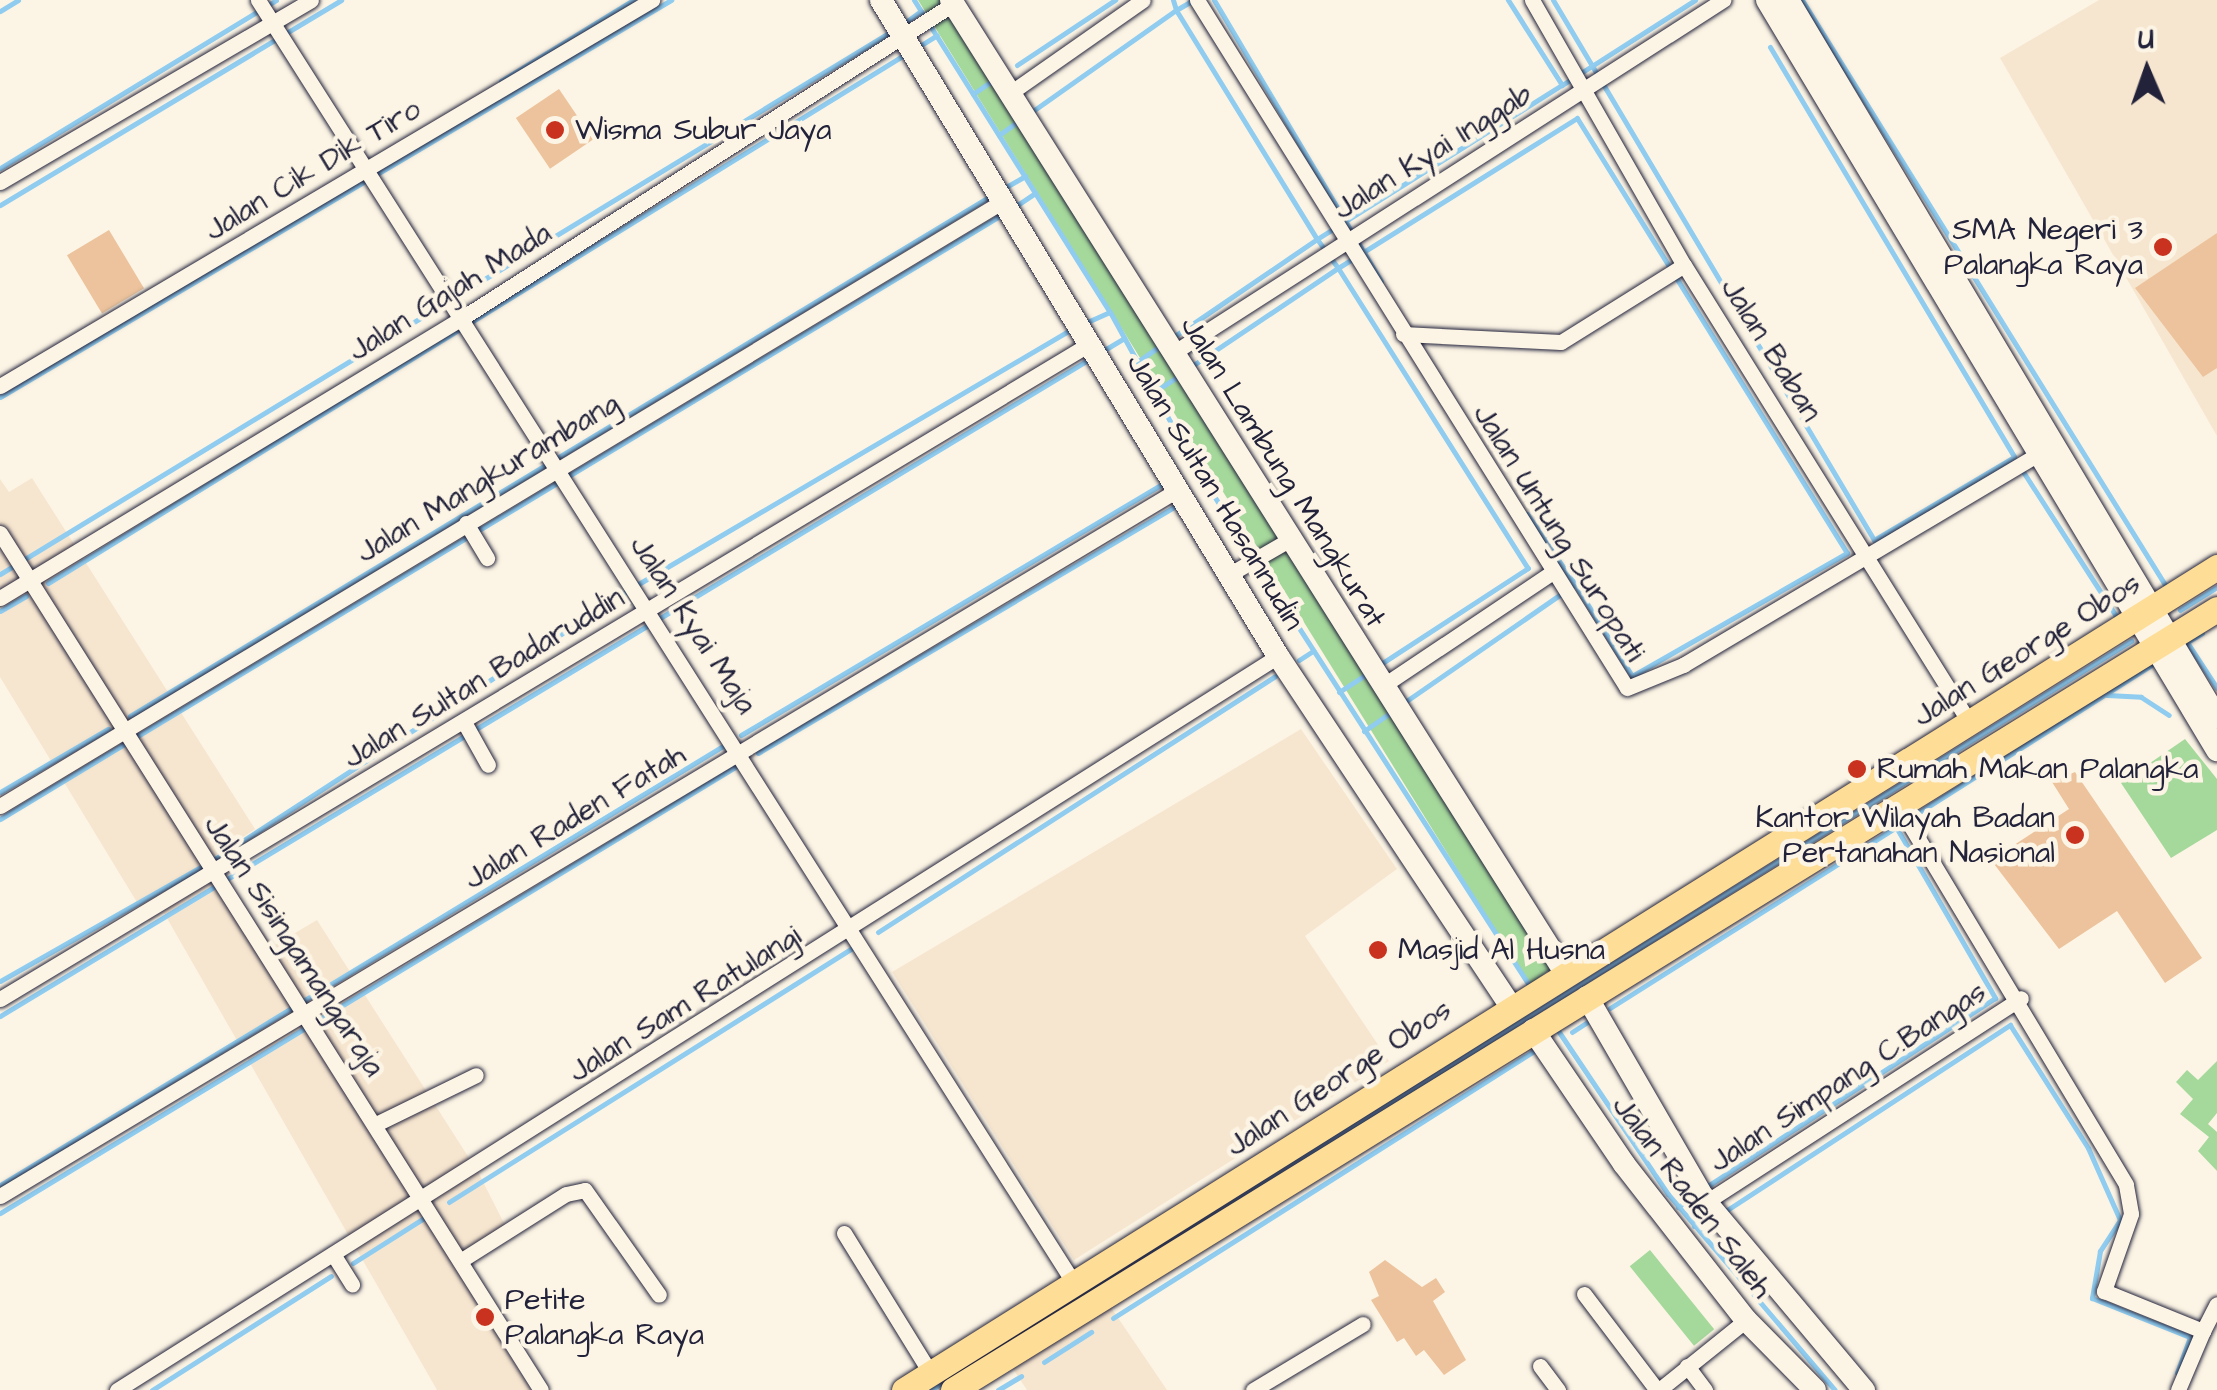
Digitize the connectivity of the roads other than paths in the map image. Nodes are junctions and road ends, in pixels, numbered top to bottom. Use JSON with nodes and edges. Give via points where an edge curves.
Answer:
{"nodes":[{"id":1,"x":258,"y":0,"type":"edge"},
{"id":2,"x":311,"y":0,"type":"edge"},
{"id":3,"x":652,"y":0,"type":"edge"},
{"id":4,"x":882,"y":0,"type":"edge"},
{"id":5,"x":1144,"y":0,"type":"edge"},
{"id":6,"x":1197,"y":0,"type":"edge"},
{"id":7,"x":1532,"y":0,"type":"edge"},
{"id":8,"x":1722,"y":0,"type":"edge"},
{"id":9,"x":1766,"y":0,"type":"edge"},
{"id":10,"x":1788,"y":0,"type":"edge"},
{"id":11,"x":933,"y":16,"type":"edge"},
{"id":12,"x":273,"y":24,"type":"junction"},
{"id":13,"x":1585,"y":88,"type":"junction"},
{"id":14,"x":1010,"y":92,"type":"junction"},
{"id":15,"x":368,"y":170,"type":"junction"},
{"id":16,"x":0,"y":182,"type":"edge"},
{"id":17,"x":1006,"y":200,"type":"junction"},
{"id":18,"x":1345,"y":240,"type":"junction"},
{"id":19,"x":1922,"y":240,"type":"junction"},
{"id":20,"x":1684,"y":264,"type":"junction"},
{"id":21,"x":462,"y":318,"type":"junction"},
{"id":22,"x":1401,"y":330,"type":"junction"},
{"id":23,"x":1090,"y":343,"type":"junction"},
{"id":24,"x":1173,"y":353,"type":"junction"},
{"id":25,"x":0,"y":386,"type":"edge"},
{"id":26,"x":2039,"y":454,"type":"junction"},
{"id":27,"x":557,"y":468,"type":"junction"},
{"id":28,"x":1179,"y":489,"type":"junction"},
{"id":29,"x":466,"y":523,"type":"junction"},
{"id":30,"x":0,"y":533,"type":"edge"},
{"id":31,"x":1282,"y":544,"type":"junction"},
{"id":32,"x":487,"y":558,"type":"dead end"},
{"id":33,"x":1869,"y":559,"type":"junction"},
{"id":34,"x":2217,"y":567,"type":"edge"},
{"id":35,"x":1230,"y":574,"type":"junction"},
{"id":36,"x":1550,"y":574,"type":"junction"},
{"id":37,"x":30,"y":580,"type":"junction"},
{"id":38,"x":0,"y":598,"type":"edge"},
{"id":39,"x":650,"y":610,"type":"junction"},
{"id":40,"x":2217,"y":610,"type":"edge"},
{"id":41,"x":2143,"y":615,"type":"junction"},
{"id":42,"x":2160,"y":644,"type":"junction"},
{"id":43,"x":1278,"y":656,"type":"junction"},
{"id":44,"x":1381,"y":687,"type":"junction"},
{"id":45,"x":2217,"y":718,"type":"edge"},
{"id":46,"x":464,"y":722,"type":"junction"},
{"id":47,"x":1971,"y":725,"type":"junction"},
{"id":48,"x":125,"y":732,"type":"junction"},
{"id":49,"x":742,"y":750,"type":"junction"},
{"id":50,"x":2217,"y":750,"type":"edge"},
{"id":51,"x":488,"y":765,"type":"dead end"},
{"id":52,"x":1898,"y":805,"type":"junction"},
{"id":53,"x":0,"y":806,"type":"edge"},
{"id":54,"x":1728,"y":874,"type":"junction"},
{"id":55,"x":214,"y":875,"type":"junction"},
{"id":56,"x":1746,"y":898,"type":"junction"},
{"id":57,"x":853,"y":932,"type":"junction"},
{"id":58,"x":1566,"y":974,"type":"junction"},
{"id":59,"x":1587,"y":997,"type":"junction"},
{"id":60,"x":2020,"y":998,"type":"junction"},
{"id":61,"x":0,"y":999,"type":"edge"},
{"id":62,"x":1511,"y":1007,"type":"junction"},
{"id":63,"x":307,"y":1014,"type":"junction"},
{"id":64,"x":1540,"y":1040,"type":"junction"},
{"id":65,"x":476,"y":1074,"type":"dead end"},
{"id":66,"x":1341,"y":1115,"type":"junction"},
{"id":67,"x":376,"y":1124,"type":"junction"},
{"id":68,"x":1356,"y":1139,"type":"junction"},
{"id":69,"x":0,"y":1196,"type":"edge"},
{"id":70,"x":422,"y":1200,"type":"junction"},
{"id":71,"x":1706,"y":1202,"type":"junction"},
{"id":72,"x":844,"y":1233,"type":"dead end"},
{"id":73,"x":332,"y":1254,"type":"junction"},
{"id":74,"x":460,"y":1261,"type":"junction"},
{"id":75,"x":352,"y":1284,"type":"dead end"},
{"id":76,"x":1075,"y":1285,"type":"junction"},
{"id":77,"x":1584,"y":1294,"type":"dead end"},
{"id":78,"x":659,"y":1296,"type":"dead end"},
{"id":79,"x":2217,"y":1304,"type":"edge"},
{"id":80,"x":1746,"y":1320,"type":"junction"},
{"id":81,"x":1363,"y":1324,"type":"dead end"},
{"id":82,"x":2203,"y":1331,"type":"junction"},
{"id":83,"x":1540,"y":1366,"type":"dead end"},
{"id":84,"x":1688,"y":1366,"type":"junction"},
{"id":85,"x":931,"y":1374,"type":"junction"},
{"id":86,"x":127,"y":1387,"type":"edge"},
{"id":87,"x":541,"y":1390,"type":"edge"},
{"id":88,"x":904,"y":1390,"type":"edge"},
{"id":89,"x":953,"y":1390,"type":"edge"},
{"id":90,"x":1252,"y":1390,"type":"edge"},
{"id":91,"x":1558,"y":1390,"type":"edge"},
{"id":92,"x":1658,"y":1390,"type":"edge"},
{"id":93,"x":1705,"y":1390,"type":"edge"},
{"id":94,"x":1815,"y":1390,"type":"edge"},
{"id":95,"x":1864,"y":1390,"type":"edge"},
{"id":96,"x":2178,"y":1390,"type":"edge"}],
"edges":[{"from":1,"to":12,"type":"street","name":"Jalan Kyai Maja"},
{"from":2,"to":12,"type":"street"},
{"from":3,"to":15,"type":"street","name":"Jalan Cik Dik Tiro"},
{"from":4,"to":11,"type":"street","name":"Jalan Sultan Hasannudin"},
{"from":5,"to":14,"type":"street"},
{"from":6,"to":18,"type":"street"},
{"from":7,"to":13,"type":"street","name":"Jalan Baban"},
{"from":8,"to":13,"type":"street","name":"Jalan Kyai Inggab"},
{"from":9,"to":19,"type":"street"},
{"from":10,"to":19,"type":"street"},
{"from":11,"to":14,"type":"street","name":"Jalan Lambung Mangkurat"},
{"from":11,"to":17,"type":"street","name":"Jalan Sultan Hasannudin"},
{"from":11,"to":21,"type":"street","name":"Jalan Gajah Mada"},
{"from":12,"to":15,"type":"street","name":"Jalan Kyai Maja"},
{"from":12,"to":16,"type":"street"},
{"from":13,"to":18,"type":"street","name":"Jalan Kyai Inggab"},
{"from":13,"to":20,"type":"street","name":"Jalan Baban"},
{"from":14,"to":24,"type":"street","name":"Jalan Lambung Mangkurat"},
{"from":15,"to":21,"type":"street","name":"Jalan Kyai Maja"},
{"from":15,"to":25,"type":"street","name":"Jalan Cik Dik Tiro"},
{"from":17,"to":23,"type":"street","name":"Jalan Sultan Hasannudin"},
{"from":17,"to":27,"type":"street","name":"Jalan Mangkurambang"},
{"from":18,"to":22,"type":"street"},
{"from":18,"to":24,"type":"street","name":"Jalan Kyai Inggab"},
{"from":19,"to":26,"type":"street"},
{"from":19,"to":41,"type":"street"},
{"from":20,"to":22,"type":"street","via":[[1561,342]]},
{"from":20,"to":33,"type":"street","name":"Jalan Baban"},
{"from":21,"to":27,"type":"street","name":"Jalan Kyai Maja"},
{"from":21,"to":37,"type":"street","name":"Jalan Gajah Mada"},
{"from":22,"to":36,"type":"street","name":"Jalan Untung Suropati"},
{"from":23,"to":28,"type":"street","name":"Jalan Sultan Hasannudin"},
{"from":23,"to":39,"type":"street","name":"Jalan Sultan Badaruddin","via":[[761,534]]},
{"from":24,"to":31,"type":"street","name":"Jalan Lambung Mangkurat"},
{"from":26,"to":33,"type":"street","name":"Jalan Untung Suropati"},
{"from":26,"to":41,"type":"street"},
{"from":27,"to":29,"type":"street","name":"Jalan Mangkurambang"},
{"from":27,"to":39,"type":"street","name":"Jalan Kyai Maja"},
{"from":28,"to":35,"type":"street","name":"Jalan Sultan Hasannudin"},
{"from":28,"to":49,"type":"street","name":"Jalan Raden Fatah"},
{"from":29,"to":32,"type":"street"},
{"from":29,"to":48,"type":"street","name":"Jalan Mangkurambang"},
{"from":30,"to":37,"type":"street","name":"Jalan Sisingamangaraja"},
{"from":31,"to":35,"type":"street"},
{"from":31,"to":44,"type":"street","name":"Jalan Lambung Mangkurat"},
{"from":33,"to":36,"type":"street","name":"Jalan Untung Suropati","via":[[1627,688]]},
{"from":33,"to":47,"type":"street","name":"Jalan Baban"},
{"from":34,"to":41,"type":"main road","name":"Jalan George Obos"},
{"from":35,"to":43,"type":"street","name":"Jalan Sultan Hasannudin"},
{"from":36,"to":44,"type":"street"},
{"from":37,"to":38,"type":"street","name":"Jalan Gajah Mada"},
{"from":37,"to":48,"type":"street","name":"Jalan Sisingamangaraja"},
{"from":39,"to":46,"type":"street","name":"Jalan Sultan Badaruddin"},
{"from":39,"to":49,"type":"street","name":"Jalan Kyai Maja"},
{"from":40,"to":42,"type":"main road"},
{"from":41,"to":42,"type":"street"},
{"from":41,"to":47,"type":"main road","name":"Jalan George Obos"},
{"from":42,"to":45,"type":"street"},
{"from":42,"to":50,"type":"street"},
{"from":42,"to":52,"type":"main road"},
{"from":43,"to":57,"type":"street","name":"Jalan Sam Ratulangi"},
{"from":43,"to":62,"type":"street","name":"Jalan Sultan Hasannudin"},
{"from":44,"to":58,"type":"street","name":"Jalan Lambung Mangkurat"},
{"from":46,"to":51,"type":"street"},
{"from":46,"to":55,"type":"street","name":"Jalan Sultan Badaruddin"},
{"from":47,"to":54,"type":"main road","name":"Jalan George Obos"},
{"from":48,"to":53,"type":"street","name":"Jalan Mangkurambang"},
{"from":48,"to":55,"type":"street","name":"Jalan Sisingamangaraja"},
{"from":49,"to":57,"type":"street","name":"Jalan Kyai Maja"},
{"from":49,"to":63,"type":"street","name":"Jalan Raden Fatah"},
{"from":52,"to":56,"type":"main road"},
{"from":52,"to":60,"type":"street"},
{"from":54,"to":56,"type":"main road"},
{"from":54,"to":58,"type":"main road","name":"Jalan George Obos"},
{"from":55,"to":61,"type":"street","name":"Jalan Sultan Badaruddin"},
{"from":55,"to":63,"type":"street","name":"Jalan Sisingamangaraja"},
{"from":56,"to":59,"type":"main road"},
{"from":57,"to":70,"type":"street","name":"Jalan Sam Ratulangi"},
{"from":57,"to":76,"type":"street","name":"Jalan Kyai Maja"},
{"from":58,"to":62,"type":"main road","name":"Jalan George Obos"},
{"from":59,"to":64,"type":"main road","name":"Jalan George Obos"},
{"from":59,"to":71,"type":"street"},
{"from":60,"to":71,"type":"street","name":"Jalan Simpang C.Bangas"},
{"from":60,"to":82,"type":"street","via":[[2130,1194],[2130,1221],[2104,1290]]},
{"from":62,"to":66,"type":"main road","name":"Jalan George Obos"},
{"from":63,"to":67,"type":"street","name":"Jalan Sisingamangaraja"},
{"from":63,"to":69,"type":"street","name":"Jalan Raden Fatah"},
{"from":64,"to":68,"type":"main road","name":"Jalan George Obos"},
{"from":64,"to":80,"type":"street","name":"Jalan Raden Saleh","via":[[1624,1164]]},
{"from":65,"to":67,"type":"street"},
{"from":66,"to":68,"type":"main road"},
{"from":66,"to":76,"type":"main road","name":"Jalan George Obos"},
{"from":67,"to":70,"type":"street","name":"Jalan Sisingamangaraja"},
{"from":68,"to":89,"type":"main road","name":"Jalan George Obos"},
{"from":70,"to":73,"type":"street","name":"Jalan Sam Ratulangi"},
{"from":70,"to":74,"type":"street","name":"Jalan Sisingamangaraja"},
{"from":71,"to":95,"type":"street"},
{"from":72,"to":85,"type":"street"},
{"from":73,"to":75,"type":"street"},
{"from":73,"to":86,"type":"street","name":"Jalan Sam Ratulangi"},
{"from":74,"to":78,"type":"street","via":[[566,1194],[585,1190]]},
{"from":74,"to":87,"type":"street","name":"Jalan Sisingamangaraja"},
{"from":76,"to":85,"type":"main road","name":"Jalan George Obos"},
{"from":77,"to":92,"type":"street"},
{"from":79,"to":82,"type":"street"},
{"from":80,"to":84,"type":"street"},
{"from":80,"to":94,"type":"street","name":"Jalan Raden Saleh"},
{"from":81,"to":90,"type":"street"},
{"from":82,"to":96,"type":"street"},
{"from":83,"to":91,"type":"street"},
{"from":84,"to":92,"type":"street"},
{"from":84,"to":93,"type":"street"},
{"from":85,"to":88,"type":"main road","name":"Jalan George Obos"}]}
